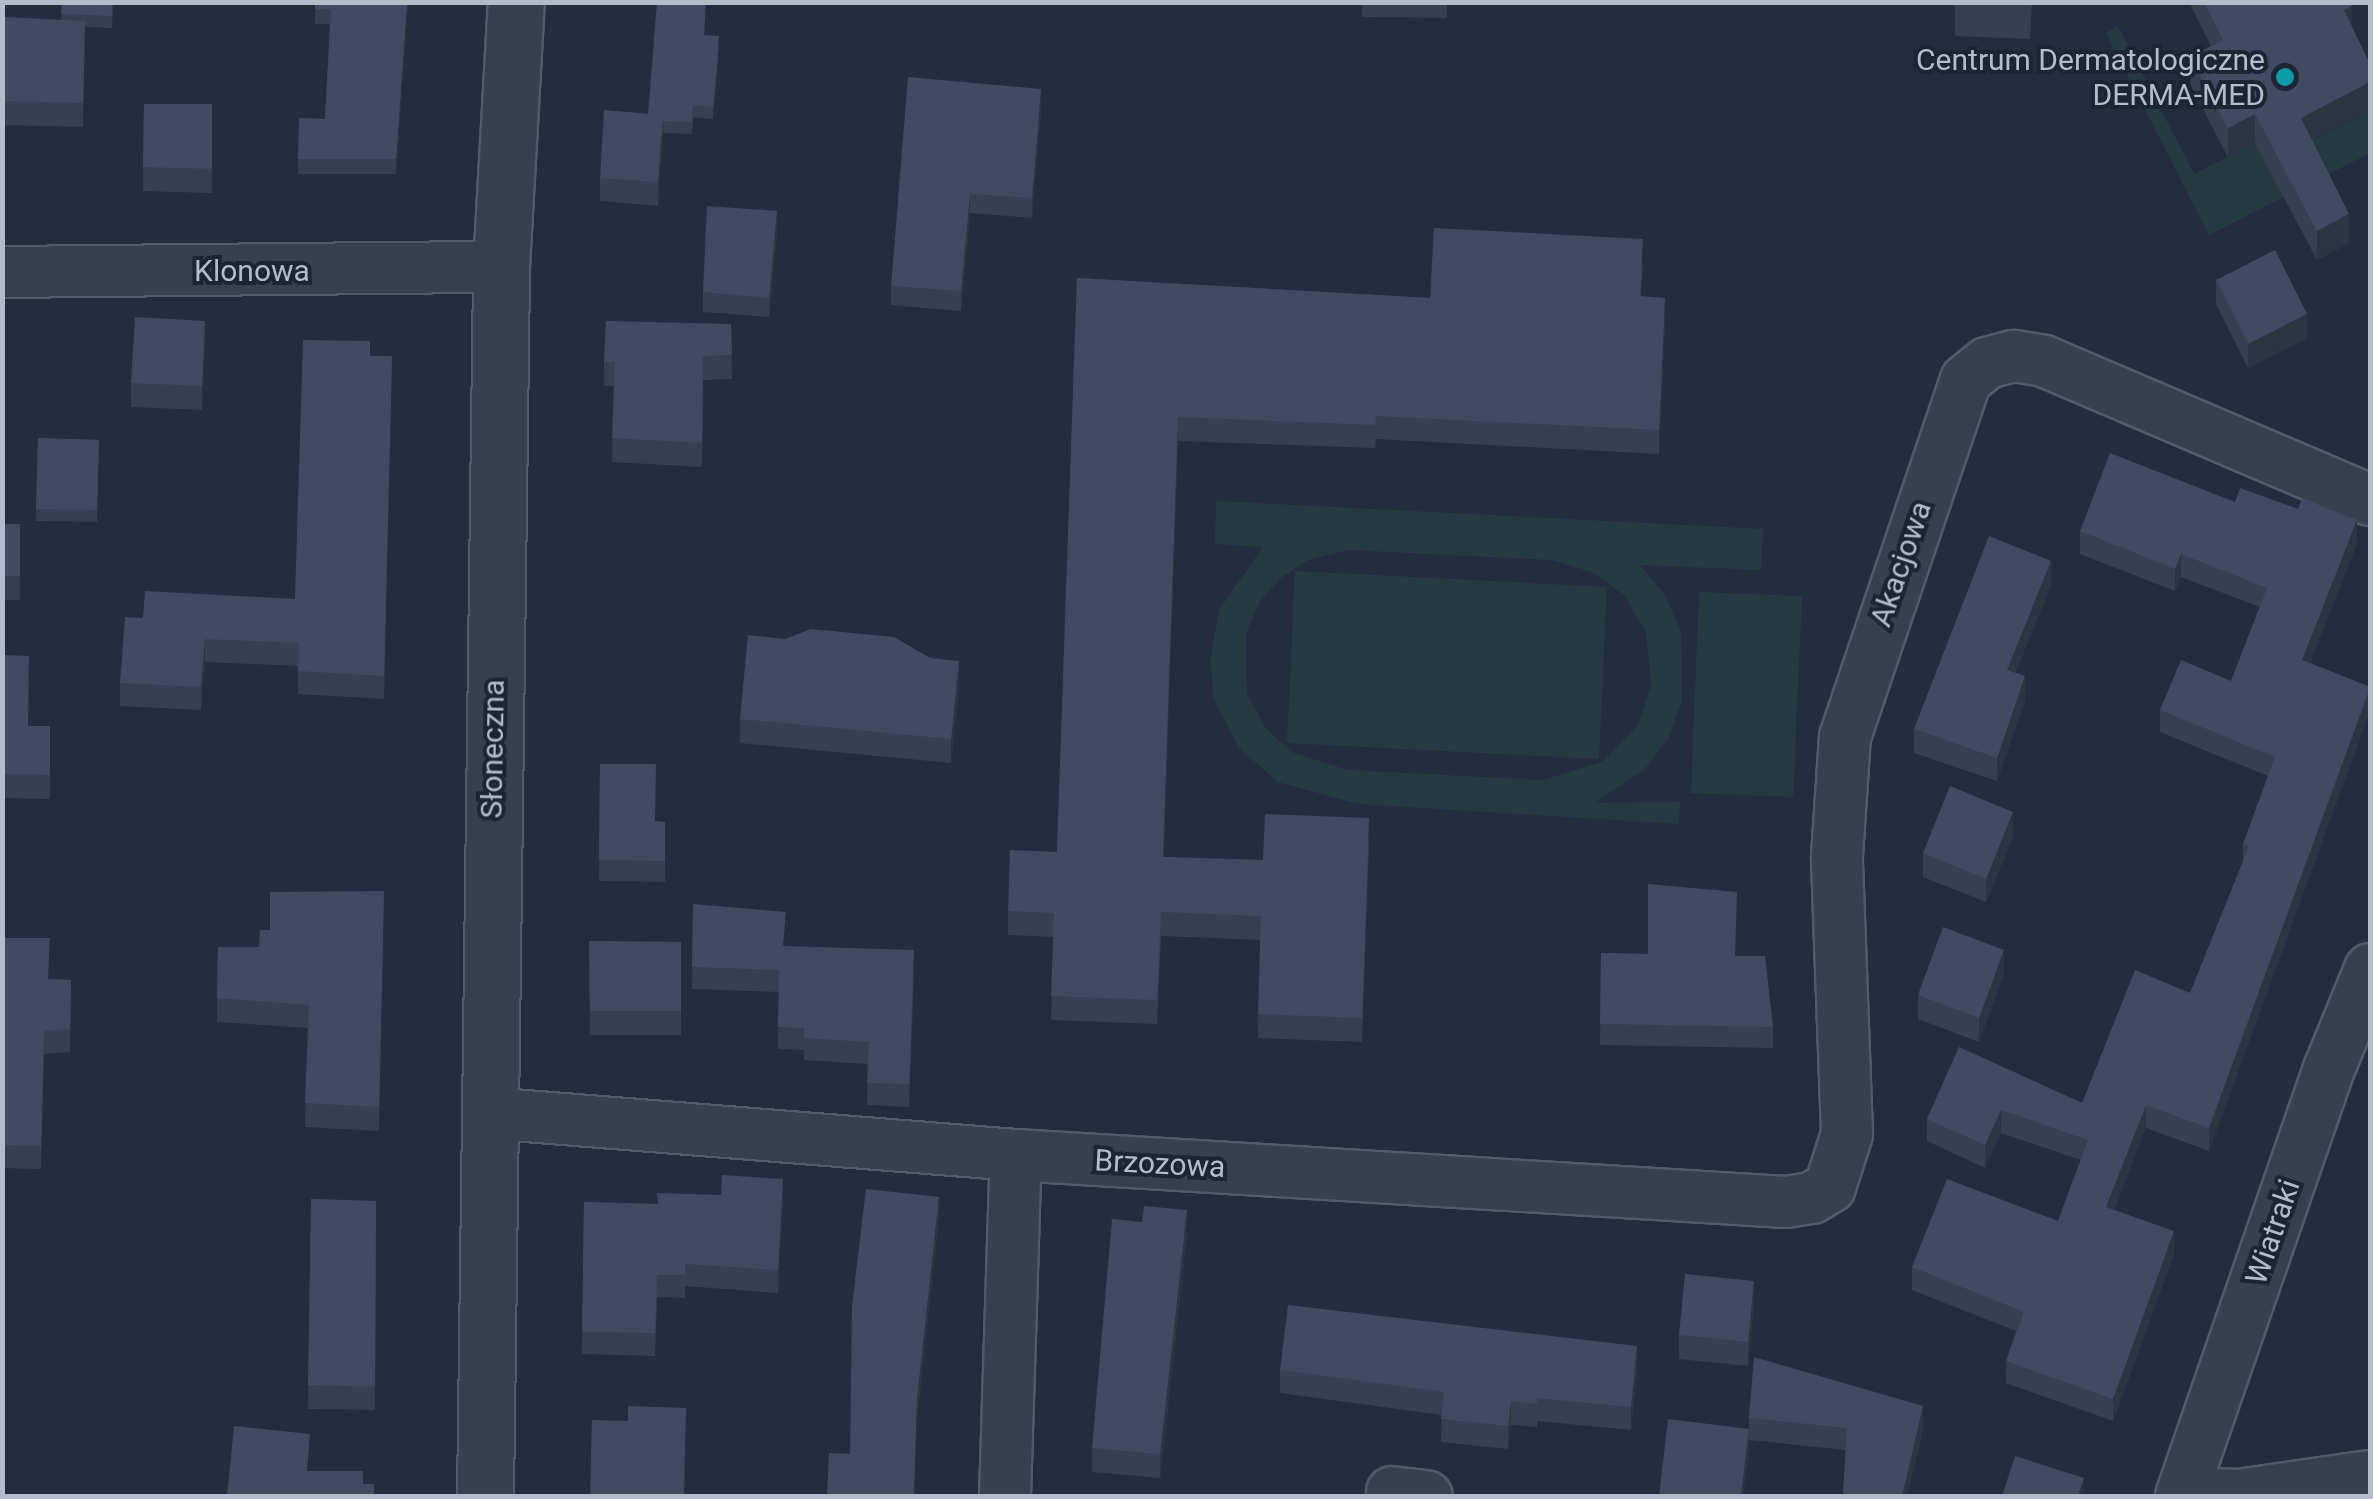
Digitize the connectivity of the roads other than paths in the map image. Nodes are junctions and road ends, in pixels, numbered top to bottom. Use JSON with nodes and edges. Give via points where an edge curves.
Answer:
{"nodes":[{"id":1,"x":516,"y":2,"type":"edge"},
{"id":2,"x":500,"y":266,"type":"junction"},
{"id":3,"x":2,"y":272,"type":"edge"},
{"id":4,"x":2370,"y":500,"type":"edge"},
{"id":5,"x":2370,"y":969,"type":"edge"},
{"id":6,"x":488,"y":1113,"type":"junction"},
{"id":7,"x":1016,"y":1155,"type":"junction"},
{"id":8,"x":1830,"y":1186,"type":"joint"},
{"id":9,"x":2370,"y":1476,"type":"edge"},
{"id":10,"x":2182,"y":1495,"type":"edge"},
{"id":11,"x":485,"y":1496,"type":"edge"},
{"id":12,"x":1004,"y":1496,"type":"edge"}],
"edges":[{"from":1,"to":2,"type":"street","name":"Słoneczna"},
{"from":2,"to":3,"type":"street","name":"Klonowa"},
{"from":2,"to":6,"type":"street","name":"Słoneczna"},
{"from":4,"to":8,"type":"street","name":"Akacjowa","via":[[2044,361],[2014,356],[1966,380],[1844,738],[1837,856],[1847,1134]]},
{"from":5,"to":10,"type":"street","name":"Wiatraki"},
{"from":6,"to":7,"type":"street","name":"Brzozowa"},
{"from":6,"to":11,"type":"street","name":"Słoneczna"},
{"from":7,"to":8,"type":"street","name":"Brzozowa","via":[[1786,1202],[1812,1198]]},
{"from":7,"to":12,"type":"street"},
{"from":9,"to":10,"type":"street","via":[[2238,1495]]}]}
